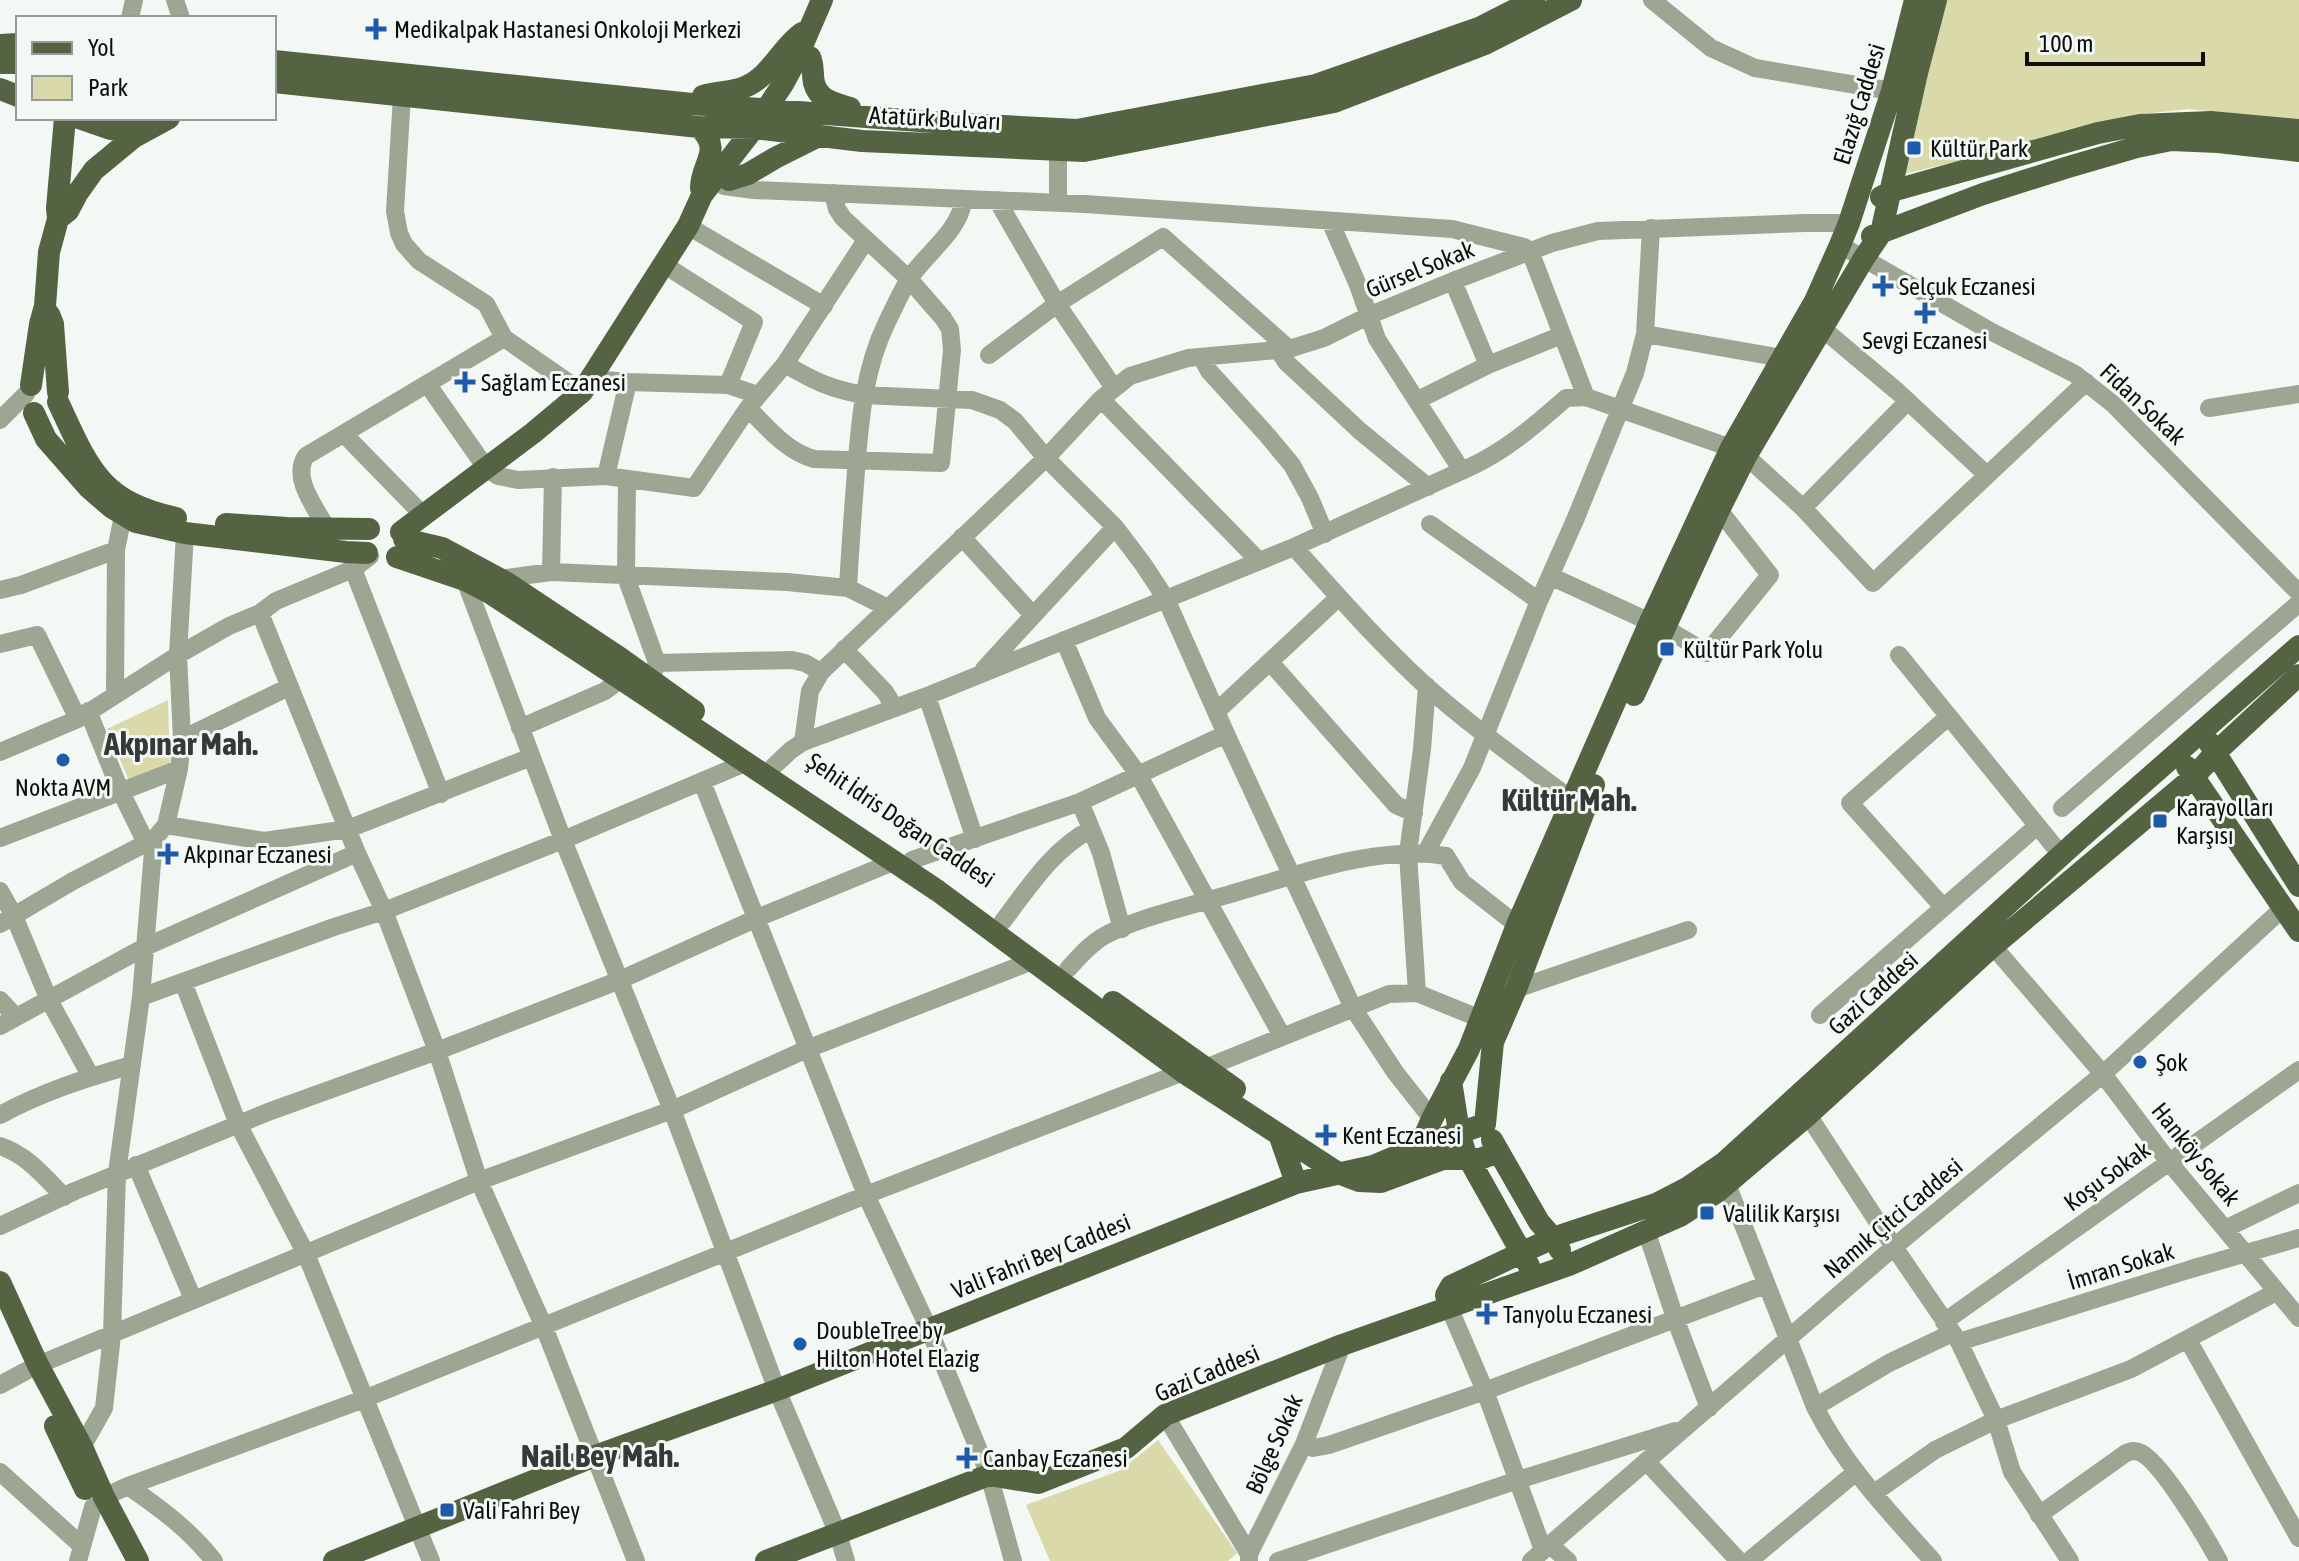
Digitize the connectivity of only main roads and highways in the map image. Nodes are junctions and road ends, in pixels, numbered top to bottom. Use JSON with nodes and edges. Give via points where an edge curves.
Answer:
{"nodes":[{"id":1,"x":822,"y":0,"type":"edge"},
{"id":2,"x":836,"y":0,"type":"edge"},
{"id":3,"x":1534,"y":0,"type":"edge"},
{"id":4,"x":1571,"y":0,"type":"edge"},
{"id":5,"x":1915,"y":0,"type":"edge"},
{"id":6,"x":1936,"y":0,"type":"edge"},
{"id":7,"x":810,"y":30,"type":"junction"},
{"id":8,"x":810,"y":57,"type":"junction"},
{"id":9,"x":276,"y":61,"type":"edge"},
{"id":10,"x":276,"y":82,"type":"edge"},
{"id":11,"x":692,"y":104,"type":"junction"},
{"id":12,"x":859,"y":117,"type":"junction"},
{"id":13,"x":65,"y":120,"type":"edge"},
{"id":14,"x":85,"y":120,"type":"edge"},
{"id":15,"x":770,"y":120,"type":"junction"},
{"id":16,"x":156,"y":123,"type":"edge"},
{"id":17,"x":699,"y":127,"type":"junction"},
{"id":18,"x":2299,"y":130,"type":"edge"},
{"id":19,"x":820,"y":136,"type":"junction"},
{"id":20,"x":2299,"y":151,"type":"edge"},
{"id":21,"x":726,"y":183,"type":"junction"},
{"id":22,"x":1892,"y":191,"type":"junction"},
{"id":23,"x":701,"y":199,"type":"junction"},
{"id":24,"x":58,"y":219,"type":"junction"},
{"id":25,"x":1849,"y":223,"type":"junction"},
{"id":26,"x":1881,"y":233,"type":"junction"},
{"id":27,"x":1840,"y":245,"type":"junction"},
{"id":28,"x":45,"y":306,"type":"junction"},
{"id":29,"x":58,"y":397,"type":"junction"},
{"id":30,"x":31,"y":401,"type":"junction"},
{"id":31,"x":1739,"y":452,"type":"junction"},
{"id":32,"x":369,"y":529,"type":"junction"},
{"id":33,"x":401,"y":542,"type":"junction"},
{"id":34,"x":363,"y":559,"type":"junction"},
{"id":35,"x":1657,"y":625,"type":"junction"},
{"id":36,"x":2299,"y":646,"type":"edge"},
{"id":37,"x":2299,"y":675,"type":"edge"},
{"id":38,"x":2202,"y":732,"type":"junction"},
{"id":39,"x":2178,"y":752,"type":"junction"},
{"id":40,"x":2215,"y":753,"type":"junction"},
{"id":41,"x":2194,"y":777,"type":"junction"},
{"id":42,"x":903,"y":861,"type":"junction"},
{"id":43,"x":2299,"y":886,"type":"edge"},
{"id":44,"x":2299,"y":931,"type":"edge"},
{"id":45,"x":1194,"y":1070,"type":"junction"},
{"id":46,"x":1451,"y":1081,"type":"junction"},
{"id":47,"x":1485,"y":1124,"type":"junction"},
{"id":48,"x":1459,"y":1132,"type":"junction"},
{"id":49,"x":1280,"y":1137,"type":"junction"},
{"id":50,"x":1420,"y":1146,"type":"junction"},
{"id":51,"x":1498,"y":1152,"type":"junction"},
{"id":52,"x":1469,"y":1159,"type":"junction"},
{"id":53,"x":1347,"y":1172,"type":"junction"},
{"id":54,"x":1296,"y":1183,"type":"junction"},
{"id":55,"x":1553,"y":1238,"type":"junction"},
{"id":56,"x":1522,"y":1252,"type":"junction"},
{"id":57,"x":1569,"y":1265,"type":"junction"},
{"id":58,"x":1536,"y":1277,"type":"junction"},
{"id":59,"x":0,"y":1282,"type":"edge"},
{"id":60,"x":1449,"y":1307,"type":"junction"},
{"id":61,"x":0,"y":1318,"type":"edge"},
{"id":62,"x":32,"y":1368,"type":"junction"},
{"id":63,"x":98,"y":1502,"type":"junction"},
{"id":64,"x":123,"y":1561,"type":"edge"},
{"id":65,"x":138,"y":1561,"type":"edge"},
{"id":66,"x":334,"y":1561,"type":"edge"},
{"id":67,"x":766,"y":1561,"type":"edge"}],
"edges":[{"from":1,"to":7,"type":"main road"},
{"from":2,"to":8,"type":"main road"},
{"from":3,"to":12,"type":"main road","name":"Atatürk Bulvarı","via":[[1479,28],[1316,85],[1077,130]]},
{"from":4,"to":19,"type":"main road","name":"Atatürk Bulvarı","via":[[1485,44],[1334,102],[1084,151]]},
{"from":5,"to":25,"type":"main road","name":"Elazığ Caddesi"},
{"from":6,"to":22,"type":"main road"},
{"from":7,"to":11,"type":"main road","via":[[792,41],[753,83],[705,95]]},
{"from":7,"to":15,"type":"main road"},
{"from":8,"to":12,"type":"main road","via":[[818,92]]},
{"from":8,"to":15,"type":"main road"},
{"from":9,"to":11,"type":"main road","name":"Atatürk Bulvarı"},
{"from":10,"to":17,"type":"main road","name":"Atatürk Bulvarı"},
{"from":11,"to":15,"type":"main road","name":"Atatürk Bulvarı"},
{"from":12,"to":15,"type":"main road","name":"Atatürk Bulvarı"},
{"from":13,"to":24,"type":"main road"},
{"from":14,"to":16,"type":"main road","via":[[111,129]]},
{"from":15,"to":17,"type":"main road","name":"Atatürk Bulvarı"},
{"from":15,"to":19,"type":"main road","name":"Atatürk Bulvarı"},
{"from":15,"to":21,"type":"main road"},
{"from":15,"to":23,"type":"main road"},
{"from":16,"to":24,"type":"main road","via":[[94,170]]},
{"from":17,"to":23,"type":"main road","via":[[711,151]]},
{"from":18,"to":22,"type":"main road","via":[[2211,122],[2140,125]]},
{"from":19,"to":21,"type":"main road"},
{"from":20,"to":26,"type":"main road","via":[[2171,140],[1983,194]]},
{"from":21,"to":23,"type":"main road","via":[[711,198]]},
{"from":22,"to":25,"type":"main road"},
{"from":22,"to":26,"type":"main road"},
{"from":23,"to":33,"type":"main road","via":[[587,386],[424,516]]},
{"from":24,"to":28,"type":"main road","via":[[49,252]]},
{"from":25,"to":27,"type":"main road","name":"Elazığ Caddesi"},
{"from":26,"to":27,"type":"main road"},
{"from":26,"to":31,"type":"main road"},
{"from":27,"to":31,"type":"main road","name":"Elazığ Caddesi"},
{"from":28,"to":29,"type":"main road","via":[[53,324]]},
{"from":28,"to":30,"type":"main road"},
{"from":29,"to":30,"type":"main road","via":[[48,414]]},
{"from":29,"to":32,"type":"main road","via":[[93,473],[125,500],[191,521]]},
{"from":30,"to":34,"type":"main road","via":[[46,439],[99,498],[123,516],[149,527],[346,552]]},
{"from":31,"to":35,"type":"main road"},
{"from":31,"to":35,"type":"main road","via":[[1719,510]]},
{"from":32,"to":33,"type":"main road","via":[[392,524]]},
{"from":32,"to":34,"type":"main road"},
{"from":33,"to":34,"type":"main road","via":[[385,562]]},
{"from":33,"to":42,"type":"main road","name":"Şehit İdris Doğan Caddesi","via":[[490,593]]},
{"from":33,"to":42,"type":"main road","name":"Şehit İdris Doğan Caddesi","via":[[442,548],[654,671],[743,746]]},
{"from":35,"to":46,"type":"main road","via":[[1572,800]]},
{"from":35,"to":47,"type":"main road","via":[[1493,1042]]},
{"from":36,"to":38,"type":"main road","name":"Gazi Caddesi"},
{"from":37,"to":40,"type":"main road","name":"Gazi Caddesi"},
{"from":38,"to":39,"type":"main road","name":"Gazi Caddesi"},
{"from":38,"to":40,"type":"main road"},
{"from":39,"to":41,"type":"main road"},
{"from":39,"to":55,"type":"main road","name":"Gazi Caddesi","via":[[1725,1162],[1656,1204]]},
{"from":40,"to":41,"type":"main road","name":"Gazi Caddesi"},
{"from":40,"to":43,"type":"main road"},
{"from":41,"to":44,"type":"main road"},
{"from":41,"to":57,"type":"main road","name":"Gazi Caddesi","via":[[1993,946],[1727,1184],[1680,1216]]},
{"from":42,"to":45,"type":"main road","name":"Şehit İdris Doğan Caddesi","via":[[1032,961]]},
{"from":42,"to":45,"type":"main road","name":"Şehit İdris Doğan Caddesi","via":[[961,891],[1003,921]]},
{"from":45,"to":49,"type":"main road","name":"Şehit İdris Doğan Caddesi"},
{"from":45,"to":53,"type":"main road","name":"Şehit İdris Doğan Caddesi"},
{"from":46,"to":48,"type":"main road"},
{"from":46,"to":50,"type":"main road"},
{"from":47,"to":48,"type":"main road","name":"Vali Fahri Bey Caddesi"},
{"from":47,"to":51,"type":"main road"},
{"from":48,"to":50,"type":"main road","name":"Vali Fahri Bey Caddesi"},
{"from":48,"to":52,"type":"main road"},
{"from":49,"to":53,"type":"main road","name":"Şehit İdris Doğan Caddesi"},
{"from":49,"to":54,"type":"main road"},
{"from":50,"to":53,"type":"main road","name":"Vali Fahri Bey Caddesi"},
{"from":51,"to":52,"type":"main road"},
{"from":51,"to":55,"type":"main road"},
{"from":52,"to":53,"type":"main road","via":[[1443,1159],[1381,1182],[1369,1183]]},
{"from":52,"to":56,"type":"main road"},
{"from":53,"to":54,"type":"main road","name":"Vali Fahri Bey Caddesi"},
{"from":54,"to":66,"type":"main road","name":"Vali Fahri Bey Caddesi"},
{"from":55,"to":56,"type":"main road","name":"Gazi Caddesi"},
{"from":55,"to":57,"type":"main road"},
{"from":56,"to":58,"type":"main road"},
{"from":56,"to":60,"type":"main road","name":"Gazi Caddesi","via":[[1451,1286],[1446,1295]]},
{"from":57,"to":58,"type":"main road","name":"Gazi Caddesi"},
{"from":58,"to":60,"type":"main road","name":"Gazi Caddesi"},
{"from":59,"to":62,"type":"main road"},
{"from":60,"to":67,"type":"main road","name":"Gazi Caddesi","via":[[1165,1415],[1126,1448],[1038,1483],[989,1475]]},
{"from":61,"to":62,"type":"main road"},
{"from":62,"to":63,"type":"main road"},
{"from":63,"to":64,"type":"main road"},
{"from":63,"to":65,"type":"main road"}]}
